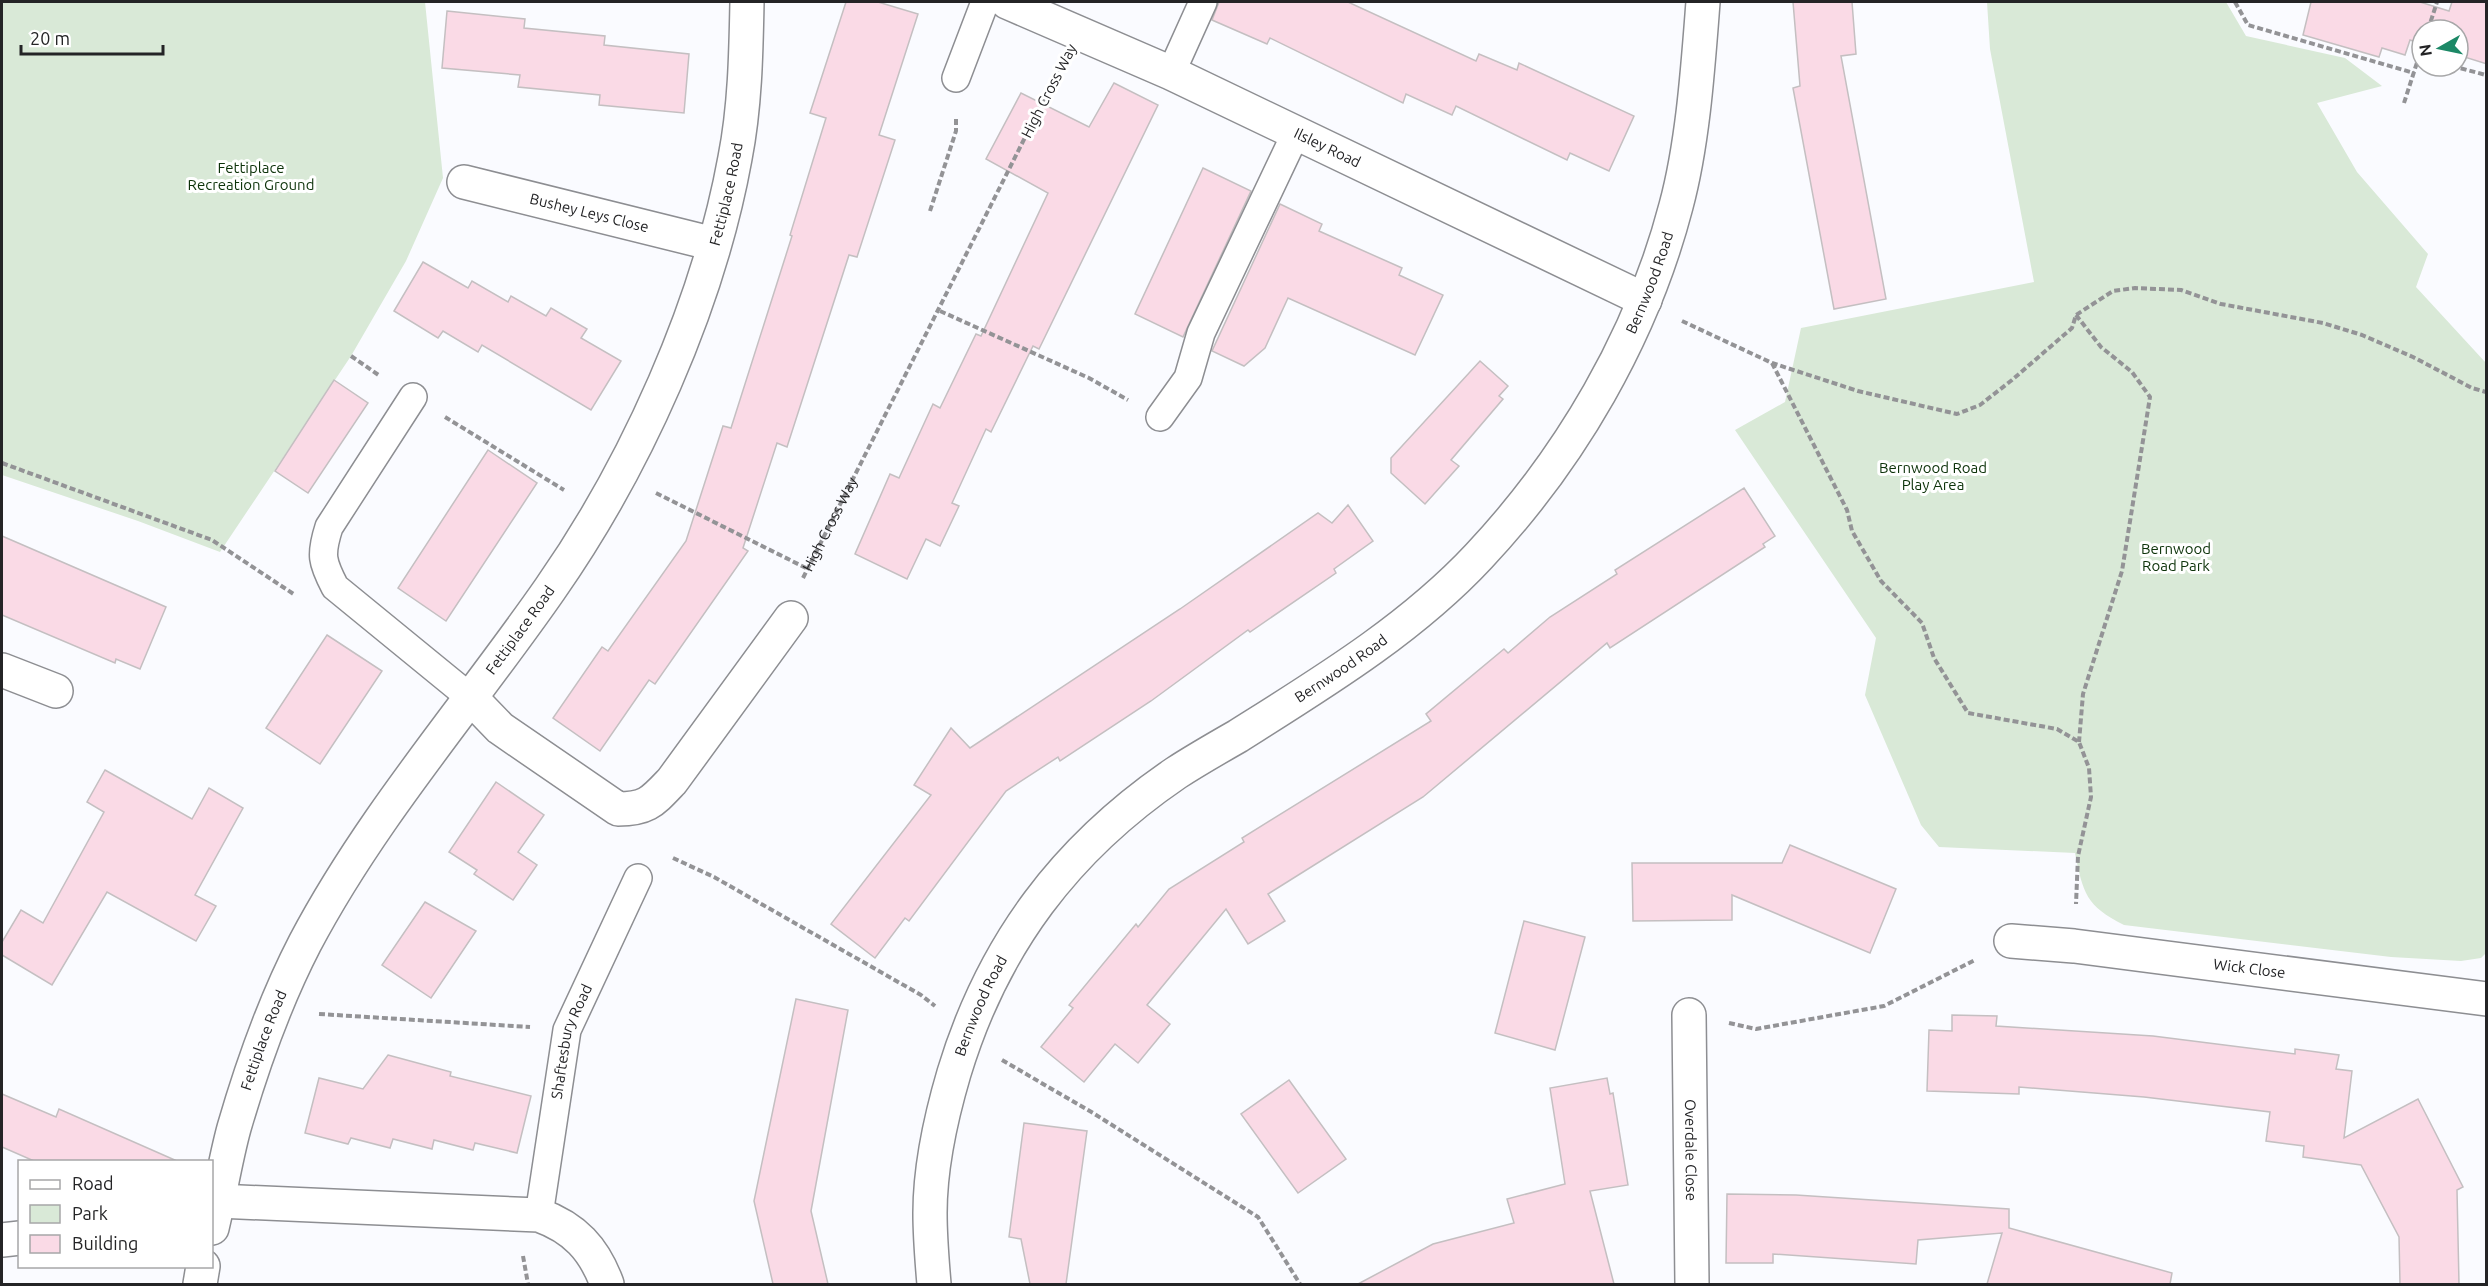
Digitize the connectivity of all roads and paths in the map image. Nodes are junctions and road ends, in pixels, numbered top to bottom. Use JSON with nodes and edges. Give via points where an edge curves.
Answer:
{"nodes":[{"id":1,"x":747,"y":2,"type":"edge"},
{"id":2,"x":985,"y":2,"type":"edge"},
{"id":3,"x":1007,"y":2,"type":"edge"},
{"id":4,"x":1203,"y":2,"type":"edge"},
{"id":5,"x":1703,"y":2,"type":"edge"},
{"id":6,"x":2235,"y":2,"type":"edge"},
{"id":7,"x":2437,"y":2,"type":"edge"},
{"id":8,"x":2432,"y":18,"type":"edge"},
{"id":9,"x":1079,"y":32,"type":"junction"},
{"id":10,"x":2470,"y":71,"type":"edge"},
{"id":11,"x":2410,"y":72,"type":"edge"},
{"id":12,"x":1171,"y":73,"type":"junction"},
{"id":13,"x":2487,"y":75,"type":"edge"},
{"id":14,"x":956,"y":78,"type":"joint"},
{"id":15,"x":2412,"y":78,"type":"edge"},
{"id":16,"x":2404,"y":103,"type":"dead end"},
{"id":17,"x":1295,"y":135,"type":"junction"},
{"id":18,"x":464,"y":182,"type":"dead end"},
{"id":19,"x":930,"y":211,"type":"dead end"},
{"id":20,"x":714,"y":244,"type":"junction"},
{"id":21,"x":1645,"y":300,"type":"junction"},
{"id":22,"x":940,"y":311,"type":"junction"},
{"id":23,"x":2076,"y":315,"type":"junction"},
{"id":24,"x":351,"y":356,"type":"dead end"},
{"id":25,"x":1772,"y":363,"type":"junction"},
{"id":26,"x":1089,"y":378,"type":"dead end"},
{"id":27,"x":2487,"y":392,"type":"edge"},
{"id":28,"x":412,"y":397,"type":"junction"},
{"id":29,"x":1160,"y":417,"type":"dead end"},
{"id":30,"x":2,"y":463,"type":"edge"},
{"id":31,"x":620,"y":476,"type":"junction"},
{"id":32,"x":600,"y":512,"type":"junction"},
{"id":33,"x":806,"y":568,"type":"junction"},
{"id":34,"x":298,"y":597,"type":"dead end"},
{"id":35,"x":791,"y":618,"type":"joint"},
{"id":36,"x":2,"y":670,"type":"edge"},
{"id":37,"x":56,"y":691,"type":"dead end"},
{"id":38,"x":472,"y":699,"type":"junction"},
{"id":39,"x":2079,"y":742,"type":"junction"},
{"id":40,"x":714,"y":877,"type":"dead end"},
{"id":41,"x":638,"y":878,"type":"dead end"},
{"id":42,"x":2011,"y":941,"type":"joint"},
{"id":43,"x":2074,"y":946,"type":"junction"},
{"id":44,"x":2487,"y":999,"type":"edge"},
{"id":45,"x":1689,"y":1015,"type":"joint"},
{"id":46,"x":346,"y":1016,"type":"dead end"},
{"id":47,"x":524,"y":1027,"type":"dead end"},
{"id":48,"x":966,"y":1032,"type":"junction"},
{"id":49,"x":215,"y":1215,"type":"edge"},
{"id":50,"x":539,"y":1215,"type":"junction"},
{"id":51,"x":18,"y":1238,"type":"edge"},
{"id":52,"x":2,"y":1240,"type":"edge"},
{"id":53,"x":203,"y":1268,"type":"edge"},
{"id":54,"x":200,"y":1284,"type":"edge"},
{"id":55,"x":607,"y":1284,"type":"edge"},
{"id":56,"x":934,"y":1284,"type":"edge"},
{"id":57,"x":1300,"y":1284,"type":"edge"},
{"id":58,"x":1692,"y":1284,"type":"edge"}],
"edges":[{"from":1,"to":20,"type":"street","name":"Fettiplace Road","via":[[746,70],[736,158]]},
{"from":2,"to":14,"type":"lane"},
{"from":3,"to":9,"type":"street","name":"Ilsley Road"},
{"from":4,"to":12,"type":"lane"},
{"from":5,"to":21,"type":"street","name":"Bernwood Road","via":[[1696,91],[1677,205]]},
{"from":6,"to":11,"type":"path","via":[[2248,25]]},
{"from":7,"to":8,"type":"path"},
{"from":9,"to":12,"type":"street","name":"Ilsley Road"},
{"from":9,"to":22,"type":"path","name":"High Cross Way"},
{"from":10,"to":13,"type":"path"},
{"from":12,"to":17,"type":"street","name":"Ilsley Road"},
{"from":14,"to":19,"type":"path","via":[[956,131]]},
{"from":15,"to":16,"type":"path"},
{"from":17,"to":21,"type":"street","name":"Ilsley Road"},
{"from":17,"to":29,"type":"lane","via":[[1201,333],[1188,378]]},
{"from":18,"to":20,"type":"street","name":"Bushey Leys Close"},
{"from":20,"to":31,"type":"street","name":"Fettiplace Road","via":[[684,336]]},
{"from":21,"to":25,"type":"path"},
{"from":21,"to":48,"type":"street","name":"Bernwood Road","via":[[1605,387],[1541,481],[1479,557],[1355,662],[1178,772],[1124,811],[1077,854],[1036,904],[996,966]]},
{"from":22,"to":26,"type":"path"},
{"from":22,"to":33,"type":"path","name":"High Cross Way"},
{"from":23,"to":25,"type":"path","via":[[2072,328],[2012,380],[1980,405],[1957,414],[1858,391]]},
{"from":23,"to":27,"type":"path","via":[[2113,291],[2181,290],[2221,304],[2323,323],[2362,335]]},
{"from":23,"to":39,"type":"path","via":[[2100,347],[2132,372],[2150,397],[2122,571],[2083,694]]},
{"from":24,"to":28,"type":"path"},
{"from":25,"to":39,"type":"path","via":[[1847,510],[1852,531],[1881,581],[1922,623],[1934,658],[1968,713],[2057,729]]},
{"from":28,"to":32,"type":"path"},
{"from":28,"to":38,"type":"lane","via":[[330,528],[322,551],[325,570],[335,587]]},
{"from":30,"to":34,"type":"path","via":[[212,540]]},
{"from":31,"to":32,"type":"street","name":"Fettiplace Road"},
{"from":31,"to":33,"type":"path"},
{"from":32,"to":38,"type":"street","name":"Fettiplace Road"},
{"from":33,"to":35,"type":"path","name":"High Cross Way"},
{"from":35,"to":38,"type":"street","via":[[672,782],[648,805],[637,809],[618,810],[500,728]]},
{"from":36,"to":37,"type":"street"},
{"from":38,"to":49,"type":"street","name":"Fettiplace Road","via":[[398,795],[304,945],[254,1064],[233,1132]]},
{"from":39,"to":43,"type":"path","via":[[2089,768],[2091,797],[2078,856]]},
{"from":40,"to":48,"type":"path","via":[[921,995]]},
{"from":41,"to":50,"type":"lane","name":"Shaftesbury Road","via":[[567,1030]]},
{"from":42,"to":43,"type":"street","name":"Wick Close"},
{"from":42,"to":45,"type":"path","via":[[1884,1006],[1756,1029]]},
{"from":43,"to":44,"type":"street","name":"Wick Close"},
{"from":45,"to":58,"type":"street","name":"Overdale Close"},
{"from":46,"to":47,"type":"path"},
{"from":48,"to":56,"type":"street","name":"Bernwood Road","via":[[941,1118],[930,1211]]},
{"from":48,"to":57,"type":"path","via":[[1007,1064],[1258,1217]]},
{"from":49,"to":50,"type":"street"},
{"from":50,"to":55,"type":"street","via":[[561,1223],[579,1238],[598,1261]]},
{"from":51,"to":52,"type":"street"},
{"from":53,"to":54,"type":"street"}]}
